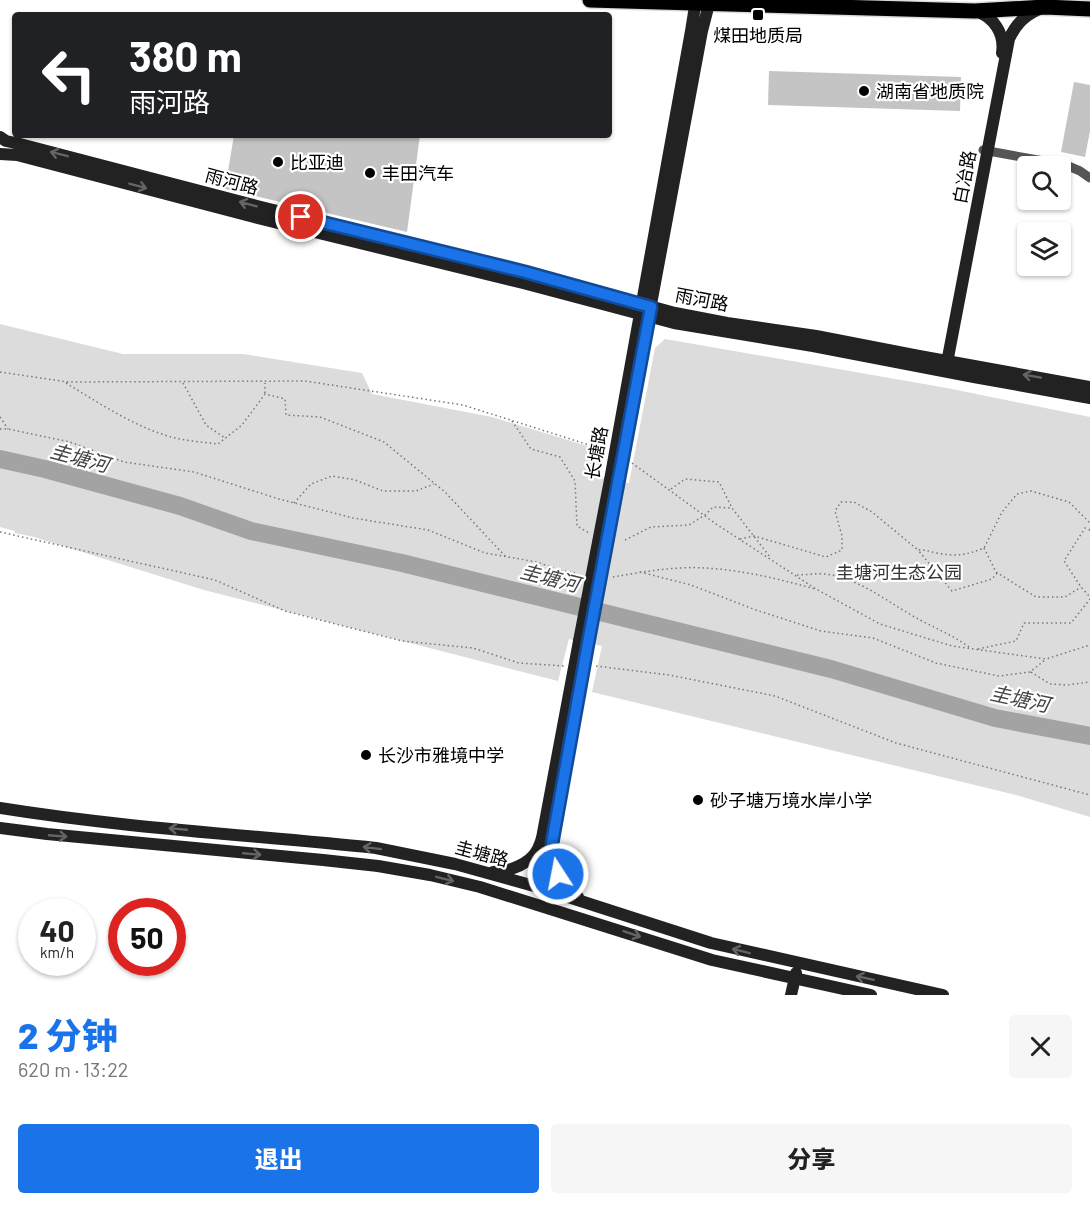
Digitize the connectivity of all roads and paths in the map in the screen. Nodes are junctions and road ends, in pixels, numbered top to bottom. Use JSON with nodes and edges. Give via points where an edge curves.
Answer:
{"nodes":[{"id":1,"x":590,"y":0,"type":"edge"},
{"id":2,"x":703,"y":2,"type":"edge"},
{"id":3,"x":1045,"y":7,"type":"junction"},
{"id":4,"x":1090,"y":9,"type":"edge"},
{"id":5,"x":975,"y":11,"type":"junction"},
{"id":6,"x":0,"y":137,"type":"edge"},
{"id":7,"x":985,"y":151,"type":"junction"},
{"id":8,"x":0,"y":154,"type":"edge"},
{"id":9,"x":1090,"y":178,"type":"edge"},
{"id":10,"x":646,"y":310,"type":"junction"},
{"id":11,"x":943,"y":366,"type":"junction"},
{"id":12,"x":0,"y":372,"type":"edge"},
{"id":13,"x":63,"y":381,"type":"junction"},
{"id":14,"x":265,"y":381,"type":"junction"},
{"id":15,"x":182,"y":382,"type":"junction"},
{"id":16,"x":1090,"y":387,"type":"edge"},
{"id":17,"x":265,"y":394,"type":"junction"},
{"id":18,"x":1090,"y":398,"type":"edge"},
{"id":19,"x":0,"y":417,"type":"edge"},
{"id":20,"x":511,"y":420,"type":"junction"},
{"id":21,"x":0,"y":429,"type":"edge"},
{"id":22,"x":8,"y":429,"type":"junction"},
{"id":23,"x":226,"y":438,"type":"junction"},
{"id":24,"x":619,"y":454,"type":"junction"},
{"id":25,"x":435,"y":484,"type":"junction"},
{"id":26,"x":669,"y":490,"type":"junction"},
{"id":27,"x":294,"y":503,"type":"junction"},
{"id":28,"x":732,"y":508,"type":"junction"},
{"id":29,"x":705,"y":515,"type":"junction"},
{"id":30,"x":1090,"y":523,"type":"edge"},
{"id":31,"x":1090,"y":530,"type":"edge"},
{"id":32,"x":0,"y":532,"type":"edge"},
{"id":33,"x":593,"y":536,"type":"dead end"},
{"id":34,"x":754,"y":536,"type":"junction"},
{"id":35,"x":740,"y":539,"type":"junction"},
{"id":36,"x":625,"y":540,"type":"dead end"},
{"id":37,"x":984,"y":548,"type":"junction"},
{"id":38,"x":918,"y":550,"type":"junction"},
{"id":39,"x":506,"y":557,"type":"junction"},
{"id":40,"x":772,"y":560,"type":"junction"},
{"id":41,"x":640,"y":572,"type":"junction"},
{"id":42,"x":575,"y":573,"type":"dead end"},
{"id":43,"x":997,"y":573,"type":"junction"},
{"id":44,"x":796,"y":576,"type":"junction"},
{"id":45,"x":609,"y":578,"type":"dead end"},
{"id":46,"x":1081,"y":587,"type":"junction"},
{"id":47,"x":819,"y":590,"type":"junction"},
{"id":48,"x":1090,"y":598,"type":"edge"},
{"id":49,"x":1090,"y":645,"type":"edge"},
{"id":50,"x":971,"y":649,"type":"junction"},
{"id":51,"x":977,"y":649,"type":"junction"},
{"id":52,"x":1046,"y":659,"type":"junction"},
{"id":53,"x":579,"y":668,"type":"junction"},
{"id":54,"x":1030,"y":672,"type":"junction"},
{"id":55,"x":1090,"y":682,"type":"edge"},
{"id":56,"x":1090,"y":795,"type":"edge"},
{"id":57,"x":0,"y":808,"type":"edge"},
{"id":58,"x":0,"y":828,"type":"edge"},
{"id":59,"x":482,"y":871,"type":"junction"},
{"id":60,"x":581,"y":900,"type":"junction"},
{"id":61,"x":798,"y":964,"type":"junction"},
{"id":62,"x":795,"y":979,"type":"junction"},
{"id":63,"x":791,"y":995,"type":"edge"},
{"id":64,"x":871,"y":995,"type":"edge"},
{"id":65,"x":943,"y":995,"type":"edge"}],
"edges":[{"from":1,"to":2,"type":"main road"},
{"from":2,"to":5,"type":"main road"},
{"from":2,"to":10,"type":"main road","name":"长塘路"},
{"from":3,"to":4,"type":"main road"},
{"from":3,"to":5,"type":"main road"},
{"from":3,"to":7,"type":"main road","name":"白冶路","via":[[1022,18],[1009,39]]},
{"from":5,"to":7,"type":"main road","name":"白冶路","via":[[994,22],[1003,48]]},
{"from":10,"to":6,"type":"main road","name":"雨河路","one_way":true,"via":[[525,272]]},
{"from":7,"to":9,"type":"street","via":[[1066,165]]},
{"from":7,"to":11,"type":"main road","name":"白冶路"},
{"from":8,"to":10,"type":"main road","name":"雨河路","one_way":true},
{"from":10,"to":11,"type":"main road","name":"雨河路","via":[[692,326]]},
{"from":10,"to":24,"type":"main road","name":"长塘路"},
{"from":16,"to":11,"type":"main road","name":"雨河路","one_way":true},
{"from":11,"to":18,"type":"main road","name":"雨河路"},
{"from":12,"to":13,"type":"path"},
{"from":13,"to":15,"type":"path"},
{"from":13,"to":23,"type":"path","via":[[131,421],[172,437],[218,444]]},
{"from":14,"to":15,"type":"path"},
{"from":14,"to":17,"type":"path"},
{"from":14,"to":20,"type":"path","via":[[305,381],[462,405]]},
{"from":15,"to":23,"type":"path","via":[[206,425]]},
{"from":17,"to":23,"type":"path","via":[[242,425]]},
{"from":17,"to":25,"type":"path","via":[[285,399],[286,414],[320,417],[384,442]]},
{"from":19,"to":22,"type":"path"},
{"from":20,"to":24,"type":"path"},
{"from":20,"to":33,"type":"path","via":[[531,448],[560,457],[575,481],[577,526]]},
{"from":21,"to":22,"type":"path"},
{"from":22,"to":27,"type":"path","via":[[70,442],[124,462],[194,472]]},
{"from":24,"to":26,"type":"path"},
{"from":24,"to":53,"type":"main road","name":"长塘路","bridge":true},
{"from":25,"to":27,"type":"path","via":[[416,491],[383,492],[355,480],[332,476],[311,484]]},
{"from":25,"to":39,"type":"path"},
{"from":26,"to":28,"type":"path","via":[[686,479],[718,482]]},
{"from":26,"to":29,"type":"path"},
{"from":27,"to":39,"type":"path","via":[[353,518],[428,530],[485,553]]},
{"from":28,"to":29,"type":"path","via":[[713,507]]},
{"from":28,"to":34,"type":"path"},
{"from":29,"to":35,"type":"path"},
{"from":29,"to":36,"type":"path","via":[[689,525],[651,527]]},
{"from":30,"to":37,"type":"path","via":[[1069,502],[1031,491],[1017,494],[1002,512]]},
{"from":31,"to":46,"type":"path","via":[[1084,528],[1064,561]]},
{"from":32,"to":53,"type":"path","via":[[215,580],[285,611],[402,641],[473,648],[519,663]]},
{"from":34,"to":35,"type":"path"},
{"from":34,"to":38,"type":"path","via":[[826,557],[842,550],[836,511],[841,502],[854,502]]},
{"from":34,"to":40,"type":"path"},
{"from":35,"to":40,"type":"path"},
{"from":37,"to":38,"type":"path","via":[[963,555]]},
{"from":37,"to":43,"type":"path"},
{"from":38,"to":43,"type":"path","via":[[952,591],[992,579]]},
{"from":39,"to":42,"type":"path"},
{"from":40,"to":44,"type":"path"},
{"from":41,"to":45,"type":"path"},
{"from":41,"to":47,"type":"path","via":[[704,567],[766,576]]},
{"from":41,"to":54,"type":"path","via":[[691,585],[821,631],[873,638],[936,663],[999,676]]},
{"from":43,"to":46,"type":"path","via":[[1036,597],[1065,597]]},
{"from":44,"to":47,"type":"path"},
{"from":44,"to":50,"type":"path","via":[[825,574],[851,581]]},
{"from":46,"to":48,"type":"path"},
{"from":47,"to":50,"type":"path","via":[[879,624]]},
{"from":48,"to":51,"type":"path","via":[[1071,622],[1024,623],[1016,641]]},
{"from":49,"to":52,"type":"path"},
{"from":50,"to":51,"type":"path"},
{"from":51,"to":52,"type":"path"},
{"from":52,"to":54,"type":"path"},
{"from":53,"to":56,"type":"path","via":[[598,665],[669,675],[775,696],[896,743]]},
{"from":53,"to":59,"type":"main road","name":"长塘路","via":[[539,847],[516,867]]},
{"from":53,"to":60,"type":"main road","name":"长塘路","via":[[552,857],[565,885]]},
{"from":54,"to":55,"type":"path","via":[[1050,684]]},
{"from":59,"to":57,"type":"main road","name":"圭塘路","one_way":true,"via":[[376,848]]},
{"from":58,"to":62,"type":"main road","name":"圭塘路","one_way":true,"via":[[378,866],[430,875],[712,960]]},
{"from":59,"to":60,"type":"main road","name":"圭塘路"},
{"from":61,"to":60,"type":"main road","name":"圭塘路","one_way":true,"via":[[711,943]]},
{"from":61,"to":62,"type":"main road"},
{"from":65,"to":61,"type":"main road","name":"圭塘路","one_way":true},
{"from":62,"to":63,"type":"main road"},
{"from":62,"to":64,"type":"main road","name":"圭塘路"}]}
